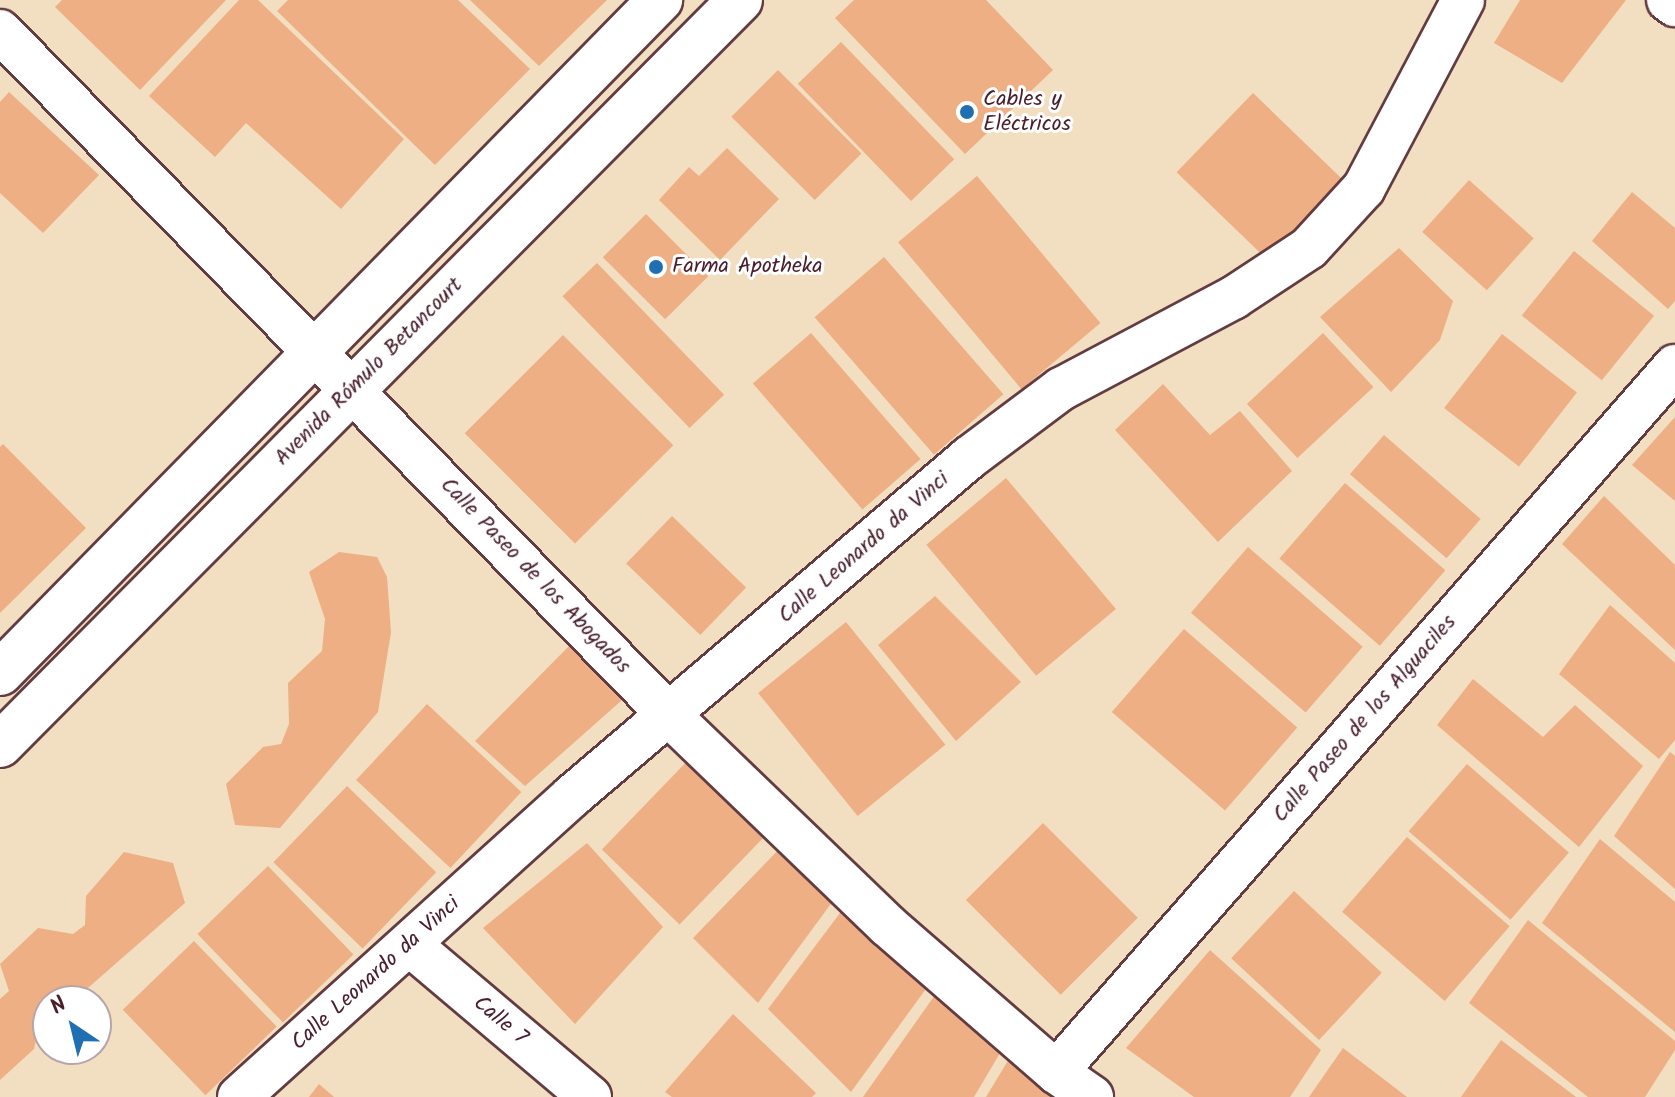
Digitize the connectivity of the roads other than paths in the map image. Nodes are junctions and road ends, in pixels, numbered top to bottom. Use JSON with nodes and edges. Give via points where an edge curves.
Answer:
{"nodes":[{"id":1,"x":660,"y":0,"type":"edge"},
{"id":2,"x":740,"y":0,"type":"edge"},
{"id":3,"x":1463,"y":0,"type":"edge"},
{"id":4,"x":1668,"y":0,"type":"edge"},
{"id":5,"x":1675,"y":5,"type":"edge"},
{"id":6,"x":0,"y":31,"type":"edge"},
{"id":7,"x":315,"y":350,"type":"junction"},
{"id":8,"x":1675,"y":366,"type":"edge"},
{"id":9,"x":353,"y":388,"type":"junction"},
{"id":10,"x":0,"y":673,"type":"edge"},
{"id":11,"x":670,"y":716,"type":"junction"},
{"id":12,"x":0,"y":745,"type":"edge"},
{"id":13,"x":409,"y":944,"type":"junction"},
{"id":14,"x":1056,"y":1072,"type":"junction"},
{"id":15,"x":239,"y":1097,"type":"edge"},
{"id":16,"x":590,"y":1097,"type":"edge"},
{"id":17,"x":1092,"y":1097,"type":"edge"}],
"edges":[{"from":1,"to":7,"type":"main road"},
{"from":2,"to":9,"type":"main road","name":"Avenida Rómulo Betancourt"},
{"from":3,"to":11,"type":"street","name":"Calle Leonardo da Vinci","via":[[1364,188],[1309,248],[1233,298],[1061,389],[970,457]]},
{"from":4,"to":5,"type":"street"},
{"from":6,"to":7,"type":"street","name":"Calle Paseo de los Abogados"},
{"from":7,"to":9,"type":"street","name":"Calle Paseo de los Abogados"},
{"from":7,"to":10,"type":"main road"},
{"from":8,"to":14,"type":"street","name":"Calle Paseo de los Alguaciles"},
{"from":9,"to":11,"type":"street","name":"Calle Paseo de los Abogados"},
{"from":9,"to":12,"type":"main road","name":"Avenida Rómulo Betancourt"},
{"from":11,"to":13,"type":"street","name":"Calle Leonardo da Vinci","via":[[572,796]]},
{"from":11,"to":14,"type":"street","name":"Calle Paseo de los Abogados","via":[[887,925]]},
{"from":13,"to":15,"type":"street","name":"Calle Leonardo da Vinci"},
{"from":13,"to":16,"type":"street","name":"Calle 7"},
{"from":14,"to":17,"type":"street","name":"Calle Paseo de los Abogados"}]}
